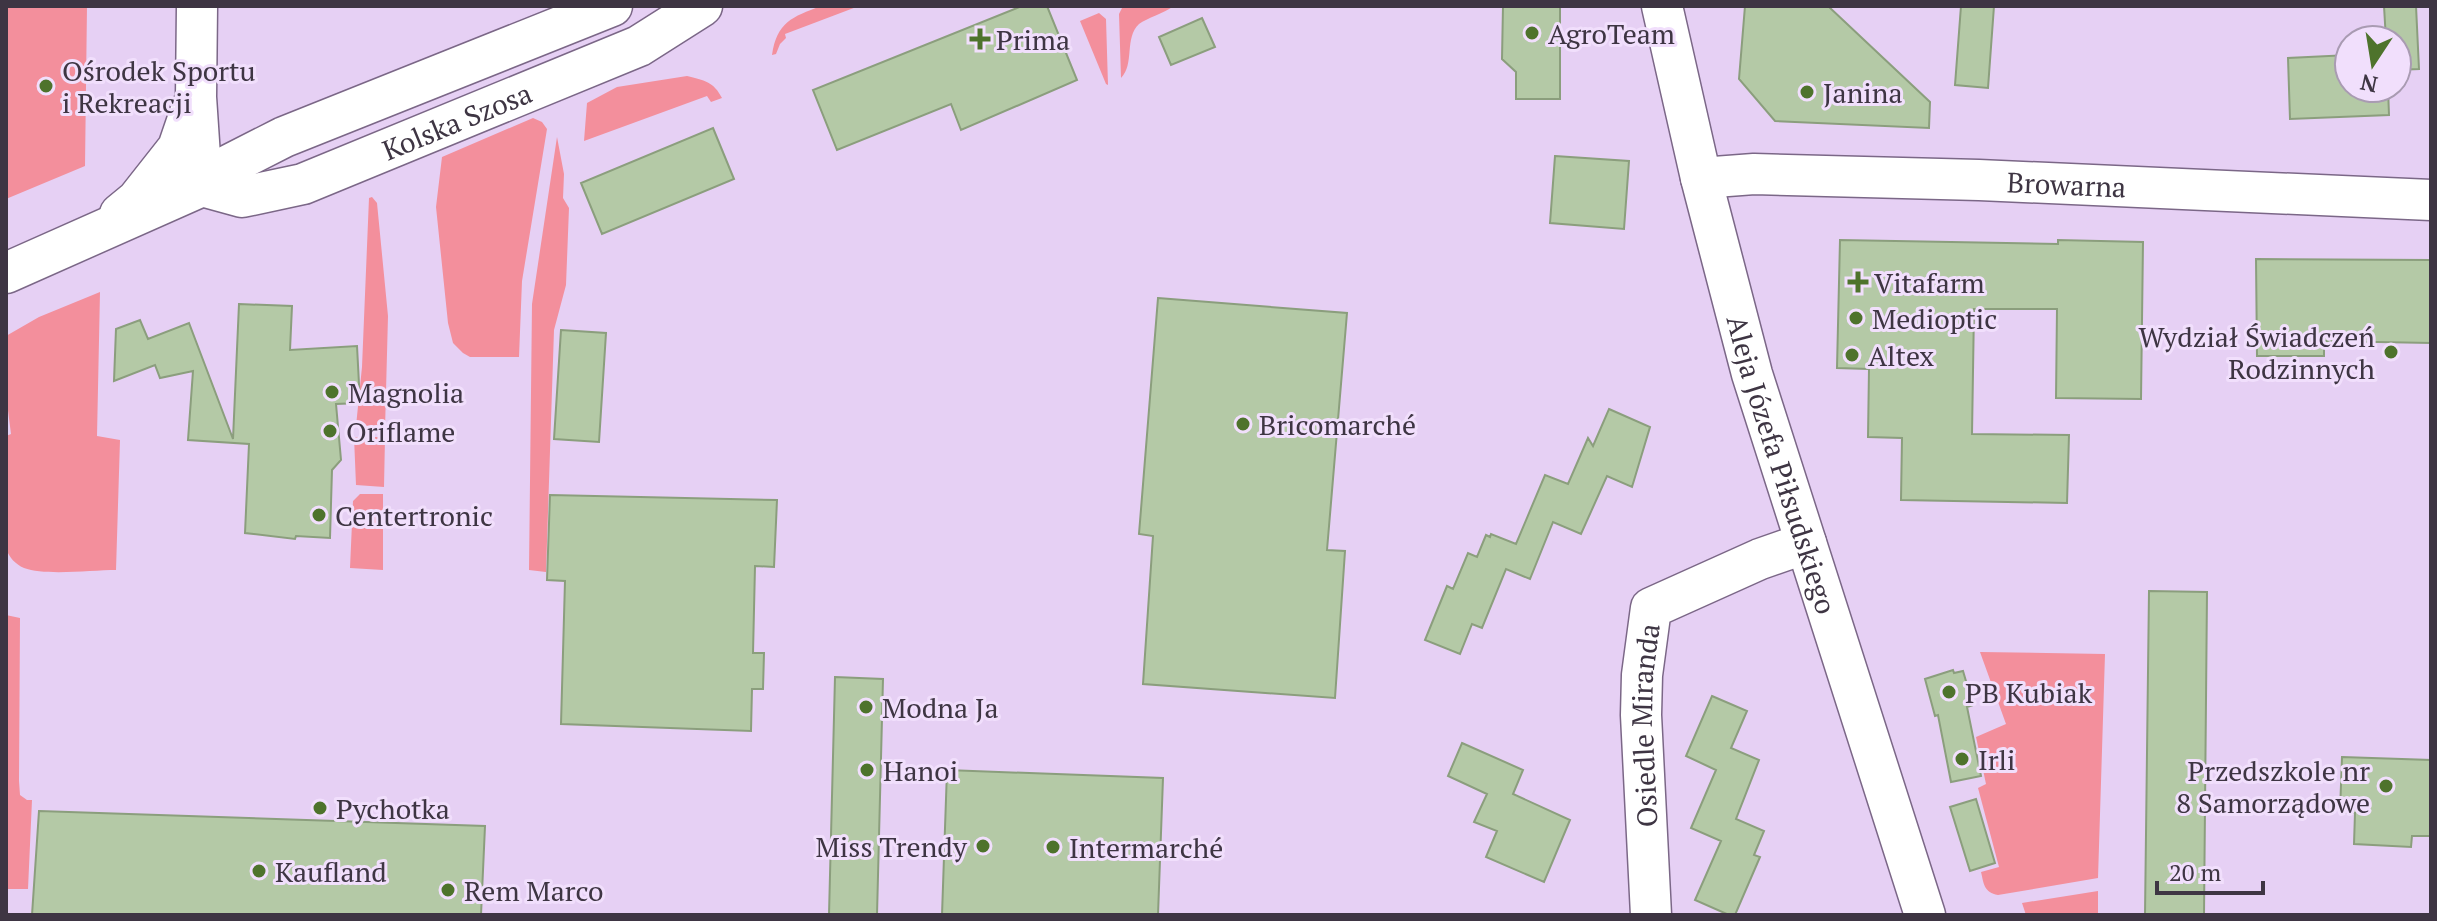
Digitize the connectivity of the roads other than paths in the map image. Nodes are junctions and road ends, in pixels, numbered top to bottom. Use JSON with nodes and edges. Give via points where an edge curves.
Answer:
{"nodes":[{"id":1,"x":197,"y":6,"type":"edge"},
{"id":2,"x":612,"y":6,"type":"edge"},
{"id":3,"x":702,"y":6,"type":"edge"},
{"id":4,"x":1662,"y":6,"type":"edge"},
{"id":5,"x":196,"y":97,"type":"junction"},
{"id":6,"x":284,"y":137,"type":"junction"},
{"id":7,"x":1701,"y":178,"type":"junction"},
{"id":8,"x":202,"y":186,"type":"junction"},
{"id":9,"x":2431,"y":200,"type":"edge"},
{"id":10,"x":101,"y":230,"type":"junction"},
{"id":11,"x":6,"y":273,"type":"edge"},
{"id":12,"x":1806,"y":543,"type":"junction"},
{"id":13,"x":1651,"y":915,"type":"edge"},
{"id":14,"x":1925,"y":915,"type":"edge"}],
"edges":[{"from":1,"to":5,"type":"street"},
{"from":2,"to":6,"type":"street","name":"Kolska Szosa"},
{"from":3,"to":8,"type":"street","name":"Kolska Szosa","via":[[639,46],[303,184],[242,197]]},
{"from":4,"to":7,"type":"street","name":"Aleja Józefa Piłsudskiego"},
{"from":5,"to":6,"type":"street","name":"Kolska Szosa","via":[[224,129],[250,141]]},
{"from":5,"to":8,"type":"street"},
{"from":5,"to":10,"type":"street","via":[[178,148],[137,200]]},
{"from":6,"to":8,"type":"street","name":"Kolska Szosa","via":[[225,167]]},
{"from":7,"to":9,"type":"street","name":"Browarna","via":[[1754,174],[1979,180]]},
{"from":7,"to":12,"type":"street","name":"Aleja Józefa Piłsudskiego","via":[[1752,374]]},
{"from":8,"to":10,"type":"street","name":"Kolska Szosa"},
{"from":10,"to":11,"type":"street","name":"Kolska Szosa"},
{"from":12,"to":13,"type":"street","name":"Osiedle Miranda","via":[[1651,608],[1641,715]]},
{"from":12,"to":14,"type":"street","name":"Aleja Józefa Piłsudskiego"}]}
